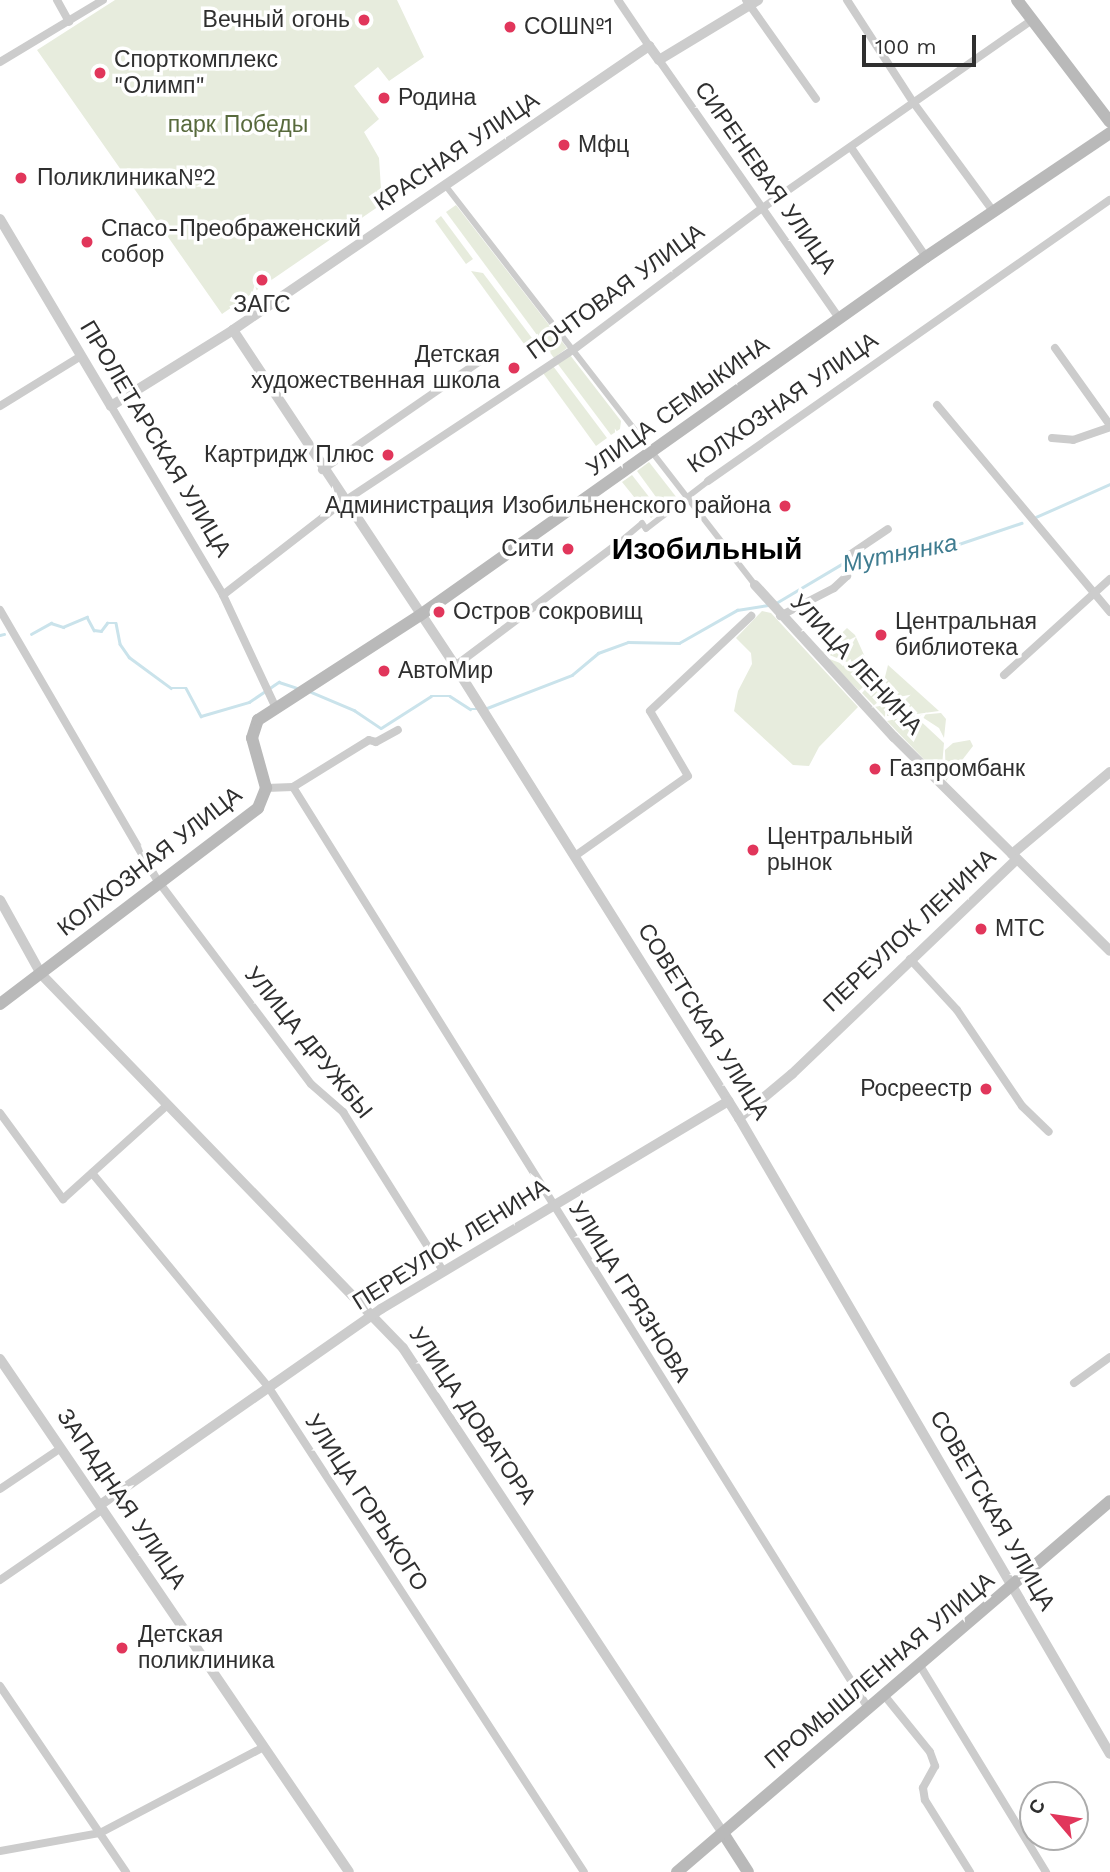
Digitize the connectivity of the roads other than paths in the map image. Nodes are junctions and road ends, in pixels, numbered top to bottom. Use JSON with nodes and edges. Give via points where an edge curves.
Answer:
{"nodes":[{"id":1,"x":57,"y":0,"type":"edge"},
{"id":2,"x":103,"y":0,"type":"edge"},
{"id":3,"x":618,"y":0,"type":"edge"},
{"id":4,"x":847,"y":0,"type":"edge"},
{"id":5,"x":1017,"y":0,"type":"edge"},
{"id":6,"x":751,"y":2,"type":"edge"},
{"id":7,"x":1032,"y":20,"type":"junction"},
{"id":8,"x":69,"y":22,"type":"junction"},
{"id":9,"x":649,"y":46,"type":"junction"},
{"id":10,"x":659,"y":60,"type":"junction"},
{"id":11,"x":0,"y":62,"type":"edge"},
{"id":12,"x":816,"y":99,"type":"dead end"},
{"id":13,"x":913,"y":102,"type":"junction"},
{"id":14,"x":1110,"y":122,"type":"edge"},
{"id":15,"x":1110,"y":133,"type":"edge"},
{"id":16,"x":852,"y":149,"type":"junction"},
{"id":17,"x":445,"y":185,"type":"junction"},
{"id":18,"x":1110,"y":200,"type":"edge"},
{"id":19,"x":761,"y":209,"type":"junction"},
{"id":20,"x":993,"y":211,"type":"junction"},
{"id":21,"x":0,"y":219,"type":"edge"},
{"id":22,"x":926,"y":257,"type":"junction"},
{"id":23,"x":839,"y":318,"type":"junction"},
{"id":24,"x":233,"y":330,"type":"junction"},
{"id":25,"x":1055,"y":348,"type":"dead end"},
{"id":26,"x":573,"y":350,"type":"junction"},
{"id":27,"x":81,"y":356,"type":"junction"},
{"id":28,"x":483,"y":359,"type":"dead end"},
{"id":29,"x":937,"y":405,"type":"dead end"},
{"id":30,"x":0,"y":406,"type":"edge"},
{"id":31,"x":111,"y":406,"type":"junction"},
{"id":32,"x":1110,"y":426,"type":"edge"},
{"id":33,"x":1052,"y":438,"type":"dead end"},
{"id":34,"x":650,"y":455,"type":"junction"},
{"id":35,"x":322,"y":470,"type":"junction"},
{"id":36,"x":708,"y":481,"type":"joint"},
{"id":37,"x":684,"y":498,"type":"junction"},
{"id":38,"x":343,"y":502,"type":"junction"},
{"id":39,"x":888,"y":529,"type":"dead end"},
{"id":40,"x":615,"y":546,"type":"joint"},
{"id":41,"x":1110,"y":579,"type":"edge"},
{"id":42,"x":755,"y":585,"type":"joint"},
{"id":43,"x":1094,"y":594,"type":"junction"},
{"id":44,"x":223,"y":595,"type":"junction"},
{"id":45,"x":774,"y":609,"type":"junction"},
{"id":46,"x":0,"y":610,"type":"edge"},
{"id":47,"x":1110,"y":612,"type":"edge"},
{"id":48,"x":419,"y":616,"type":"junction"},
{"id":49,"x":751,"y":616,"type":"dead end"},
{"id":50,"x":455,"y":666,"type":"junction"},
{"id":51,"x":1003,"y":675,"type":"dead end"},
{"id":52,"x":276,"y":708,"type":"junction"},
{"id":53,"x":398,"y":730,"type":"dead end"},
{"id":54,"x":1110,"y":772,"type":"edge"},
{"id":55,"x":293,"y":787,"type":"junction"},
{"id":56,"x":266,"y":788,"type":"junction"},
{"id":57,"x":575,"y":856,"type":"junction"},
{"id":58,"x":1014,"y":857,"type":"junction"},
{"id":59,"x":158,"y":881,"type":"junction"},
{"id":60,"x":0,"y":900,"type":"edge"},
{"id":61,"x":1110,"y":951,"type":"edge"},
{"id":62,"x":910,"y":959,"type":"junction"},
{"id":63,"x":41,"y":974,"type":"junction"},
{"id":64,"x":0,"y":1004,"type":"edge"},
{"id":65,"x":728,"y":1101,"type":"junction"},
{"id":66,"x":165,"y":1107,"type":"junction"},
{"id":67,"x":0,"y":1113,"type":"edge"},
{"id":68,"x":738,"y":1118,"type":"junction"},
{"id":69,"x":1049,"y":1132,"type":"dead end"},
{"id":70,"x":92,"y":1173,"type":"junction"},
{"id":71,"x":553,"y":1206,"type":"junction"},
{"id":72,"x":443,"y":1271,"type":"junction"},
{"id":73,"x":374,"y":1316,"type":"junction"},
{"id":74,"x":1110,"y":1357,"type":"edge"},
{"id":75,"x":0,"y":1359,"type":"edge"},
{"id":76,"x":1074,"y":1383,"type":"dead end"},
{"id":77,"x":269,"y":1388,"type":"junction"},
{"id":78,"x":61,"y":1448,"type":"junction"},
{"id":79,"x":0,"y":1489,"type":"edge"},
{"id":80,"x":1110,"y":1501,"type":"edge"},
{"id":81,"x":101,"y":1508,"type":"junction"},
{"id":82,"x":0,"y":1580,"type":"edge"},
{"id":83,"x":1012,"y":1587,"type":"junction"},
{"id":84,"x":919,"y":1664,"type":"junction"},
{"id":85,"x":0,"y":1686,"type":"edge"},
{"id":86,"x":884,"y":1695,"type":"junction"},
{"id":87,"x":868,"y":1708,"type":"junction"},
{"id":88,"x":264,"y":1747,"type":"junction"},
{"id":89,"x":1110,"y":1754,"type":"edge"},
{"id":90,"x":100,"y":1833,"type":"junction"},
{"id":91,"x":723,"y":1833,"type":"junction"},
{"id":92,"x":0,"y":1851,"type":"edge"},
{"id":93,"x":126,"y":1872,"type":"edge"},
{"id":94,"x":349,"y":1872,"type":"edge"},
{"id":95,"x":584,"y":1872,"type":"edge"},
{"id":96,"x":677,"y":1872,"type":"edge"},
{"id":97,"x":748,"y":1872,"type":"edge"},
{"id":98,"x":970,"y":1872,"type":"edge"},
{"id":99,"x":1046,"y":1872,"type":"edge"}],
"edges":[{"from":1,"to":8,"type":"street"},
{"from":2,"to":8,"type":"street"},
{"from":3,"to":9,"type":"street"},
{"from":4,"to":13,"type":"street"},
{"from":5,"to":7,"type":"main road"},
{"from":6,"to":10,"type":"street"},
{"from":6,"to":12,"type":"street"},
{"from":7,"to":13,"type":"street","name":"ПОЧТОВАЯ УЛИЦА"},
{"from":7,"to":14,"type":"main road"},
{"from":8,"to":11,"type":"street"},
{"from":9,"to":10,"type":"street"},
{"from":9,"to":17,"type":"street","name":"КРАСНАЯ УЛИЦА"},
{"from":10,"to":19,"type":"street","name":"СИРЕНЕВАЯ УЛИЦА"},
{"from":13,"to":16,"type":"street","name":"ПОЧТОВАЯ УЛИЦА"},
{"from":13,"to":20,"type":"street"},
{"from":15,"to":20,"type":"main road","name":"УЛИЦА СЕМЫКИНА"},
{"from":16,"to":19,"type":"street","name":"ПОЧТОВАЯ УЛИЦА"},
{"from":16,"to":22,"type":"street"},
{"from":17,"to":24,"type":"street","name":"КРАСНАЯ УЛИЦА"},
{"from":17,"to":26,"type":"street","name":"УЛИЦА ЛЕНИНА"},
{"from":18,"to":36,"type":"street","name":"КОЛХОЗНАЯ УЛИЦА"},
{"from":19,"to":23,"type":"street","name":"СИРЕНЕВАЯ УЛИЦА"},
{"from":19,"to":26,"type":"street","name":"ПОЧТОВАЯ УЛИЦА"},
{"from":20,"to":22,"type":"main road","name":"УЛИЦА СЕМЫКИНА"},
{"from":21,"to":27,"type":"street","name":"ПРОЛЕТАРСКАЯ УЛИЦА"},
{"from":22,"to":23,"type":"main road","name":"УЛИЦА СЕМЫКИНА"},
{"from":23,"to":34,"type":"main road","name":"УЛИЦА СЕМЫКИНА"},
{"from":24,"to":31,"type":"street","name":"КРАСНАЯ УЛИЦА"},
{"from":24,"to":35,"type":"street","name":"СОВЕТСКАЯ УЛИЦА"},
{"from":25,"to":32,"type":"street"},
{"from":26,"to":34,"type":"street","name":"УЛИЦА ЛЕНИНА"},
{"from":26,"to":38,"type":"street","name":"ПОЧТОВАЯ УЛИЦА"},
{"from":27,"to":30,"type":"street"},
{"from":27,"to":31,"type":"street","name":"ПРОЛЕТАРСКАЯ УЛИЦА"},
{"from":28,"to":35,"type":"street"},
{"from":29,"to":43,"type":"street"},
{"from":31,"to":44,"type":"street","name":"ПРОЛЕТАРСКАЯ УЛИЦА"},
{"from":32,"to":33,"type":"street","via":[[1073,440]]},
{"from":34,"to":37,"type":"street","name":"УЛИЦА ЛЕНИНА"},
{"from":34,"to":48,"type":"main road","name":"УЛИЦА СЕМЫКИНА"},
{"from":35,"to":38,"type":"street","name":"СОВЕТСКАЯ УЛИЦА"},
{"from":36,"to":37,"type":"street","name":"КОЛХОЗНАЯ УЛИЦА"},
{"from":37,"to":40,"type":"street","name":"КОЛХОЗНАЯ УЛИЦА","via":[[646,529],[642,523]]},
{"from":37,"to":42,"type":"street","name":"УЛИЦА ЛЕНИНА"},
{"from":38,"to":44,"type":"street","name":"ПОЧТОВАЯ УЛИЦА"},
{"from":38,"to":48,"type":"street","name":"СОВЕТСКАЯ УЛИЦА"},
{"from":39,"to":45,"type":"street","via":[[848,556],[847,576],[834,587]]},
{"from":40,"to":50,"type":"street","name":"КОЛХОЗНАЯ УЛИЦА"},
{"from":41,"to":43,"type":"street"},
{"from":42,"to":45,"type":"street","name":"УЛИЦА ЛЕНИНА"},
{"from":43,"to":47,"type":"street"},
{"from":43,"to":51,"type":"street"},
{"from":44,"to":52,"type":"street","name":"ПРОЛЕТАРСКАЯ УЛИЦА"},
{"from":45,"to":58,"type":"street","name":"УЛИЦА ЛЕНИНА"},
{"from":46,"to":59,"type":"street","name":"УЛИЦА ДРУЖБЫ"},
{"from":48,"to":50,"type":"street","name":"СОВЕТСКАЯ УЛИЦА"},
{"from":48,"to":52,"type":"main road","name":"УЛИЦА СЕМЫКИНА"},
{"from":49,"to":57,"type":"street","via":[[650,711],[688,776]]},
{"from":50,"to":57,"type":"street","name":"СОВЕТСКАЯ УЛИЦА"},
{"from":52,"to":56,"type":"main road","name":"УЛИЦА СЕМЫКИНА","via":[[258,720],[252,738]]},
{"from":53,"to":55,"type":"street","name":"КОЛХОЗНАЯ УЛИЦА","via":[[376,742],[369,740]]},
{"from":54,"to":58,"type":"street","name":"ПЕРЕУЛОК ЛЕНИНА"},
{"from":55,"to":56,"type":"street","name":"КОЛХОЗНАЯ УЛИЦА"},
{"from":55,"to":71,"type":"street","name":"УЛИЦА ГРЯЗНОВА"},
{"from":56,"to":59,"type":"main road","name":"КОЛХОЗНАЯ УЛИЦА","via":[[258,808]]},
{"from":57,"to":65,"type":"street","name":"СОВЕТСКАЯ УЛИЦА"},
{"from":58,"to":61,"type":"street","name":"УЛИЦА ЛЕНИНА"},
{"from":58,"to":62,"type":"street","name":"ПЕРЕУЛОК ЛЕНИНА"},
{"from":59,"to":63,"type":"main road","name":"КОЛХОЗНАЯ УЛИЦА"},
{"from":59,"to":72,"type":"street","name":"УЛИЦА ДРУЖБЫ","via":[[311,1084],[343,1112]]},
{"from":60,"to":63,"type":"street","name":"УЛИЦА ДОВАТОРА"},
{"from":62,"to":68,"type":"street","name":"ПЕРЕУЛОК ЛЕНИНА","via":[[792,1074]]},
{"from":62,"to":69,"type":"street","via":[[957,1010],[1022,1106]]},
{"from":63,"to":64,"type":"main road","name":"КОЛХОЗНАЯ УЛИЦА"},
{"from":63,"to":66,"type":"street","name":"УЛИЦА ДОВАТОРА"},
{"from":65,"to":68,"type":"street","name":"СОВЕТСКАЯ УЛИЦА"},
{"from":65,"to":71,"type":"street","name":"ПЕРЕУЛОК ЛЕНИНА"},
{"from":66,"to":70,"type":"street"},
{"from":66,"to":73,"type":"street","name":"УЛИЦА ДОВАТОРА"},
{"from":67,"to":70,"type":"street","via":[[63,1199]]},
{"from":68,"to":83,"type":"street","name":"СОВЕТСКАЯ УЛИЦА"},
{"from":70,"to":77,"type":"street","name":"УЛИЦА ГОРЬКОГО"},
{"from":71,"to":72,"type":"street","name":"ПЕРЕУЛОК ЛЕНИНА"},
{"from":71,"to":87,"type":"street","name":"УЛИЦА ГРЯЗНОВА"},
{"from":72,"to":73,"type":"street","name":"ПЕРЕУЛОК ЛЕНИНА"},
{"from":73,"to":77,"type":"street","name":"ПЕРЕУЛОК ЛЕНИНА"},
{"from":73,"to":91,"type":"street","name":"УЛИЦА ДОВАТОРА","via":[[403,1348],[464,1436]]},
{"from":74,"to":76,"type":"street"},
{"from":75,"to":78,"type":"street","name":"ЗАПАДНАЯ УЛИЦА"},
{"from":77,"to":81,"type":"street","name":"ПЕРЕУЛОК ЛЕНИНА"},
{"from":77,"to":95,"type":"street","name":"УЛИЦА ГОРЬКОГО"},
{"from":78,"to":79,"type":"street"},
{"from":78,"to":81,"type":"street","name":"ЗАПАДНАЯ УЛИЦА"},
{"from":80,"to":83,"type":"main road","name":"ПРОМЫШЛЕННАЯ УЛИЦА"},
{"from":81,"to":82,"type":"street","name":"ПЕРЕУЛОК ЛЕНИНА"},
{"from":81,"to":88,"type":"street","name":"ЗАПАДНАЯ УЛИЦА"},
{"from":83,"to":84,"type":"main road","name":"ПРОМЫШЛЕННАЯ УЛИЦА"},
{"from":83,"to":89,"type":"street","name":"СОВЕТСКАЯ УЛИЦА"},
{"from":84,"to":86,"type":"main road","name":"ПРОМЫШЛЕННАЯ УЛИЦА"},
{"from":84,"to":99,"type":"street"},
{"from":85,"to":90,"type":"street"},
{"from":86,"to":87,"type":"main road","name":"ПРОМЫШЛЕННАЯ УЛИЦА"},
{"from":86,"to":98,"type":"street","via":[[930,1752],[935,1766],[923,1788],[925,1800]]},
{"from":87,"to":91,"type":"main road","name":"ПРОМЫШЛЕННАЯ УЛИЦА"},
{"from":88,"to":90,"type":"street"},
{"from":88,"to":94,"type":"street","name":"ЗАПАДНАЯ УЛИЦА"},
{"from":90,"to":92,"type":"street"},
{"from":90,"to":93,"type":"street"},
{"from":91,"to":96,"type":"main road","name":"ПРОМЫШЛЕННАЯ УЛИЦА"},
{"from":91,"to":97,"type":"main road","name":"УЛИЦА ДОВАТОРА"}]}
